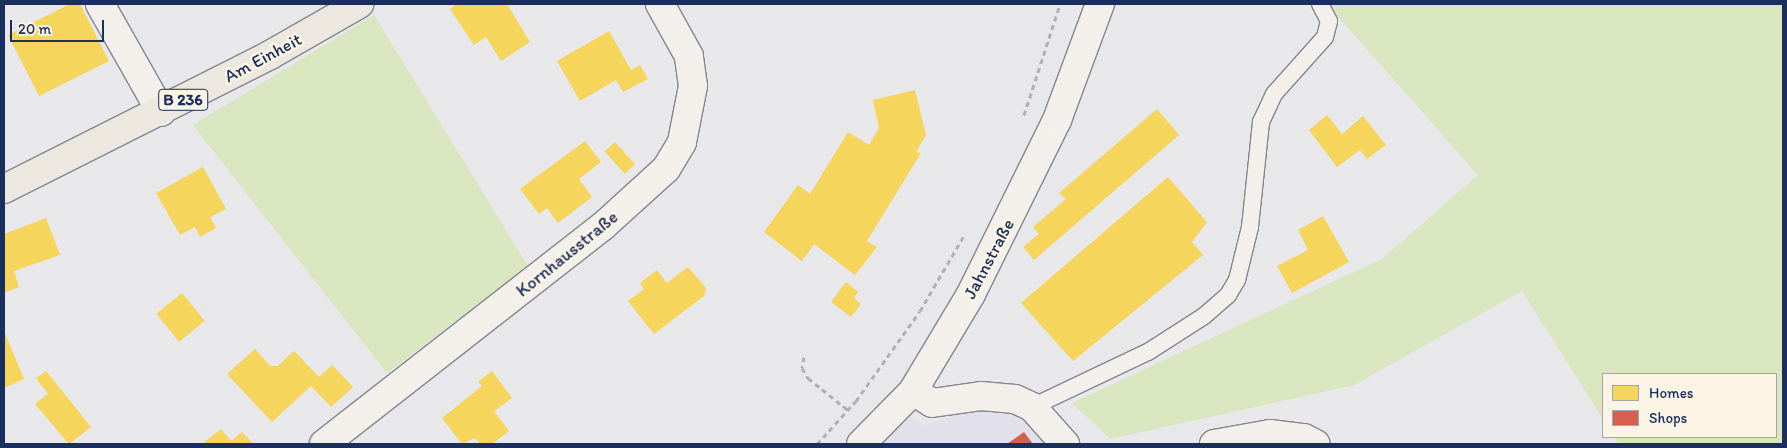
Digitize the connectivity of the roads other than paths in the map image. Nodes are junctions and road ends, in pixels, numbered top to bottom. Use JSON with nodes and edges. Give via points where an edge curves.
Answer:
{"nodes":[{"id":1,"x":100,"y":4,"type":"edge"},
{"id":2,"x":359,"y":4,"type":"edge"},
{"id":3,"x":660,"y":4,"type":"edge"},
{"id":4,"x":1100,"y":4,"type":"edge"},
{"id":5,"x":1320,"y":4,"type":"edge"},
{"id":6,"x":161,"y":112,"type":"junction"},
{"id":7,"x":4,"y":189,"type":"edge"},
{"id":8,"x":913,"y":391,"type":"junction"},
{"id":9,"x":1032,"y":407,"type":"junction"},
{"id":10,"x":324,"y":444,"type":"edge"},
{"id":11,"x":860,"y":444,"type":"edge"},
{"id":12,"x":1065,"y":444,"type":"edge"},
{"id":13,"x":1214,"y":444,"type":"edge"},
{"id":14,"x":1316,"y":444,"type":"edge"}],
"edges":[{"from":1,"to":6,"type":"street"},
{"from":2,"to":6,"type":"main road","name":"Am Einheit","number":"B 236"},
{"from":3,"to":10,"type":"street","name":"Kornhausstraße","via":[[688,56],[692,86],[682,142],[666,168],[602,227]]},
{"from":4,"to":8,"type":"street","name":"Jahnstraße","via":[[1082,59],[1024,192],[971,294]]},
{"from":5,"to":9,"type":"lane","via":[[1329,21],[1325,37],[1274,94],[1261,122],[1250,227],[1237,280],[1228,295],[1204,316],[1148,352]]},
{"from":6,"to":7,"type":"main road","name":"Am Einheit","number":"B 236"},
{"from":8,"to":9,"type":"street","via":[[932,403],[996,395]]},
{"from":8,"to":11,"type":"street","name":"Jahnstraße"},
{"from":9,"to":12,"type":"street"},
{"from":13,"to":14,"type":"street","via":[[1270,434],[1304,438]]}]}
